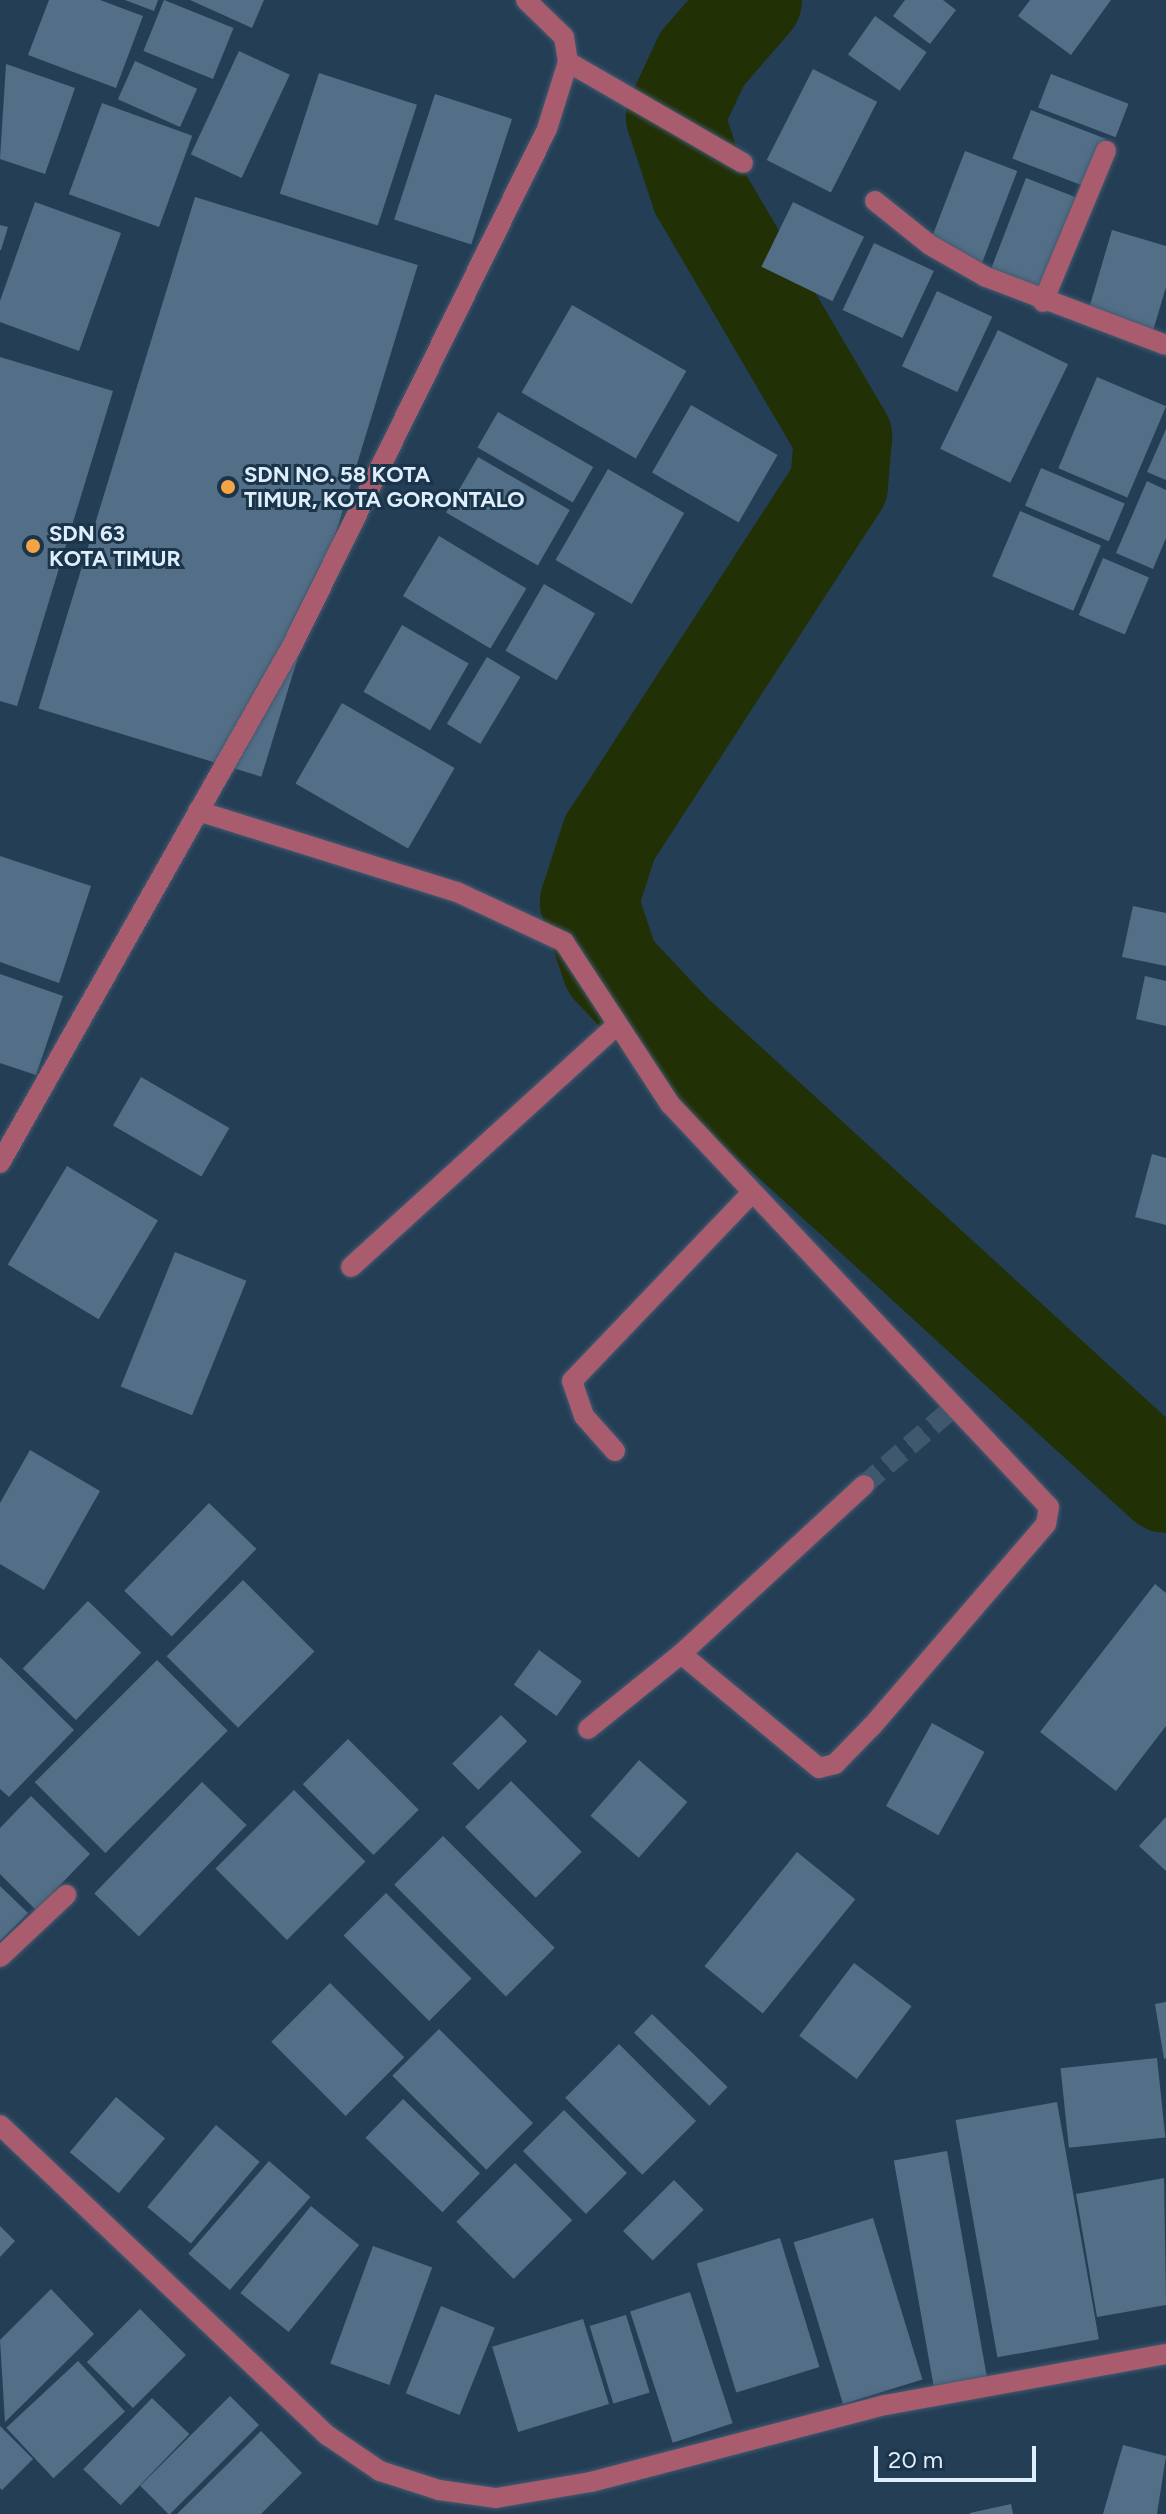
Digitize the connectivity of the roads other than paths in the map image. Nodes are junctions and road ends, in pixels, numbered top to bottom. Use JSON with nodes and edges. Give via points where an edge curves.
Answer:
{"nodes":[{"id":1,"x":526,"y":0,"type":"edge"},
{"id":2,"x":568,"y":62,"type":"junction"},
{"id":3,"x":1106,"y":151,"type":"dead end"},
{"id":4,"x":743,"y":163,"type":"dead end"},
{"id":5,"x":875,"y":201,"type":"dead end"},
{"id":6,"x":1043,"y":302,"type":"junction"},
{"id":7,"x":1166,"y":345,"type":"edge"},
{"id":8,"x":198,"y":811,"type":"junction"},
{"id":9,"x":617,"y":1025,"type":"junction"},
{"id":10,"x":3,"y":1151,"type":"edge"},
{"id":11,"x":751,"y":1194,"type":"junction"},
{"id":12,"x":351,"y":1267,"type":"dead end"},
{"id":13,"x":615,"y":1451,"type":"dead end"},
{"id":14,"x":864,"y":1485,"type":"tunnel mouth"},
{"id":15,"x":681,"y":1654,"type":"junction"},
{"id":16,"x":588,"y":1729,"type":"dead end"},
{"id":17,"x":66,"y":1895,"type":"dead end"},
{"id":18,"x":0,"y":1957,"type":"edge"},
{"id":19,"x":0,"y":2125,"type":"edge"},
{"id":20,"x":1166,"y":2354,"type":"edge"}],
"edges":[{"from":1,"to":2,"type":"street","via":[[564,37]]},
{"from":2,"to":4,"type":"street"},
{"from":2,"to":8,"type":"street","via":[[547,129],[408,412],[293,644]]},
{"from":3,"to":6,"type":"street"},
{"from":5,"to":6,"type":"street","via":[[930,245]]},
{"from":6,"to":7,"type":"street"},
{"from":8,"to":9,"type":"street","via":[[457,892],[564,942]]},
{"from":8,"to":10,"type":"street"},
{"from":9,"to":11,"type":"street","via":[[670,1104]]},
{"from":9,"to":12,"type":"street"},
{"from":11,"to":13,"type":"street","via":[[572,1381],[584,1416]]},
{"from":11,"to":15,"type":"street","via":[[1049,1507],[1046,1524],[835,1764],[810,1765]]},
{"from":14,"to":15,"type":"street"},
{"from":15,"to":16,"type":"street"},
{"from":17,"to":18,"type":"street"},
{"from":19,"to":20,"type":"street","via":[[327,2435],[380,2471],[439,2490],[496,2498],[591,2482],[885,2405]]}]}
